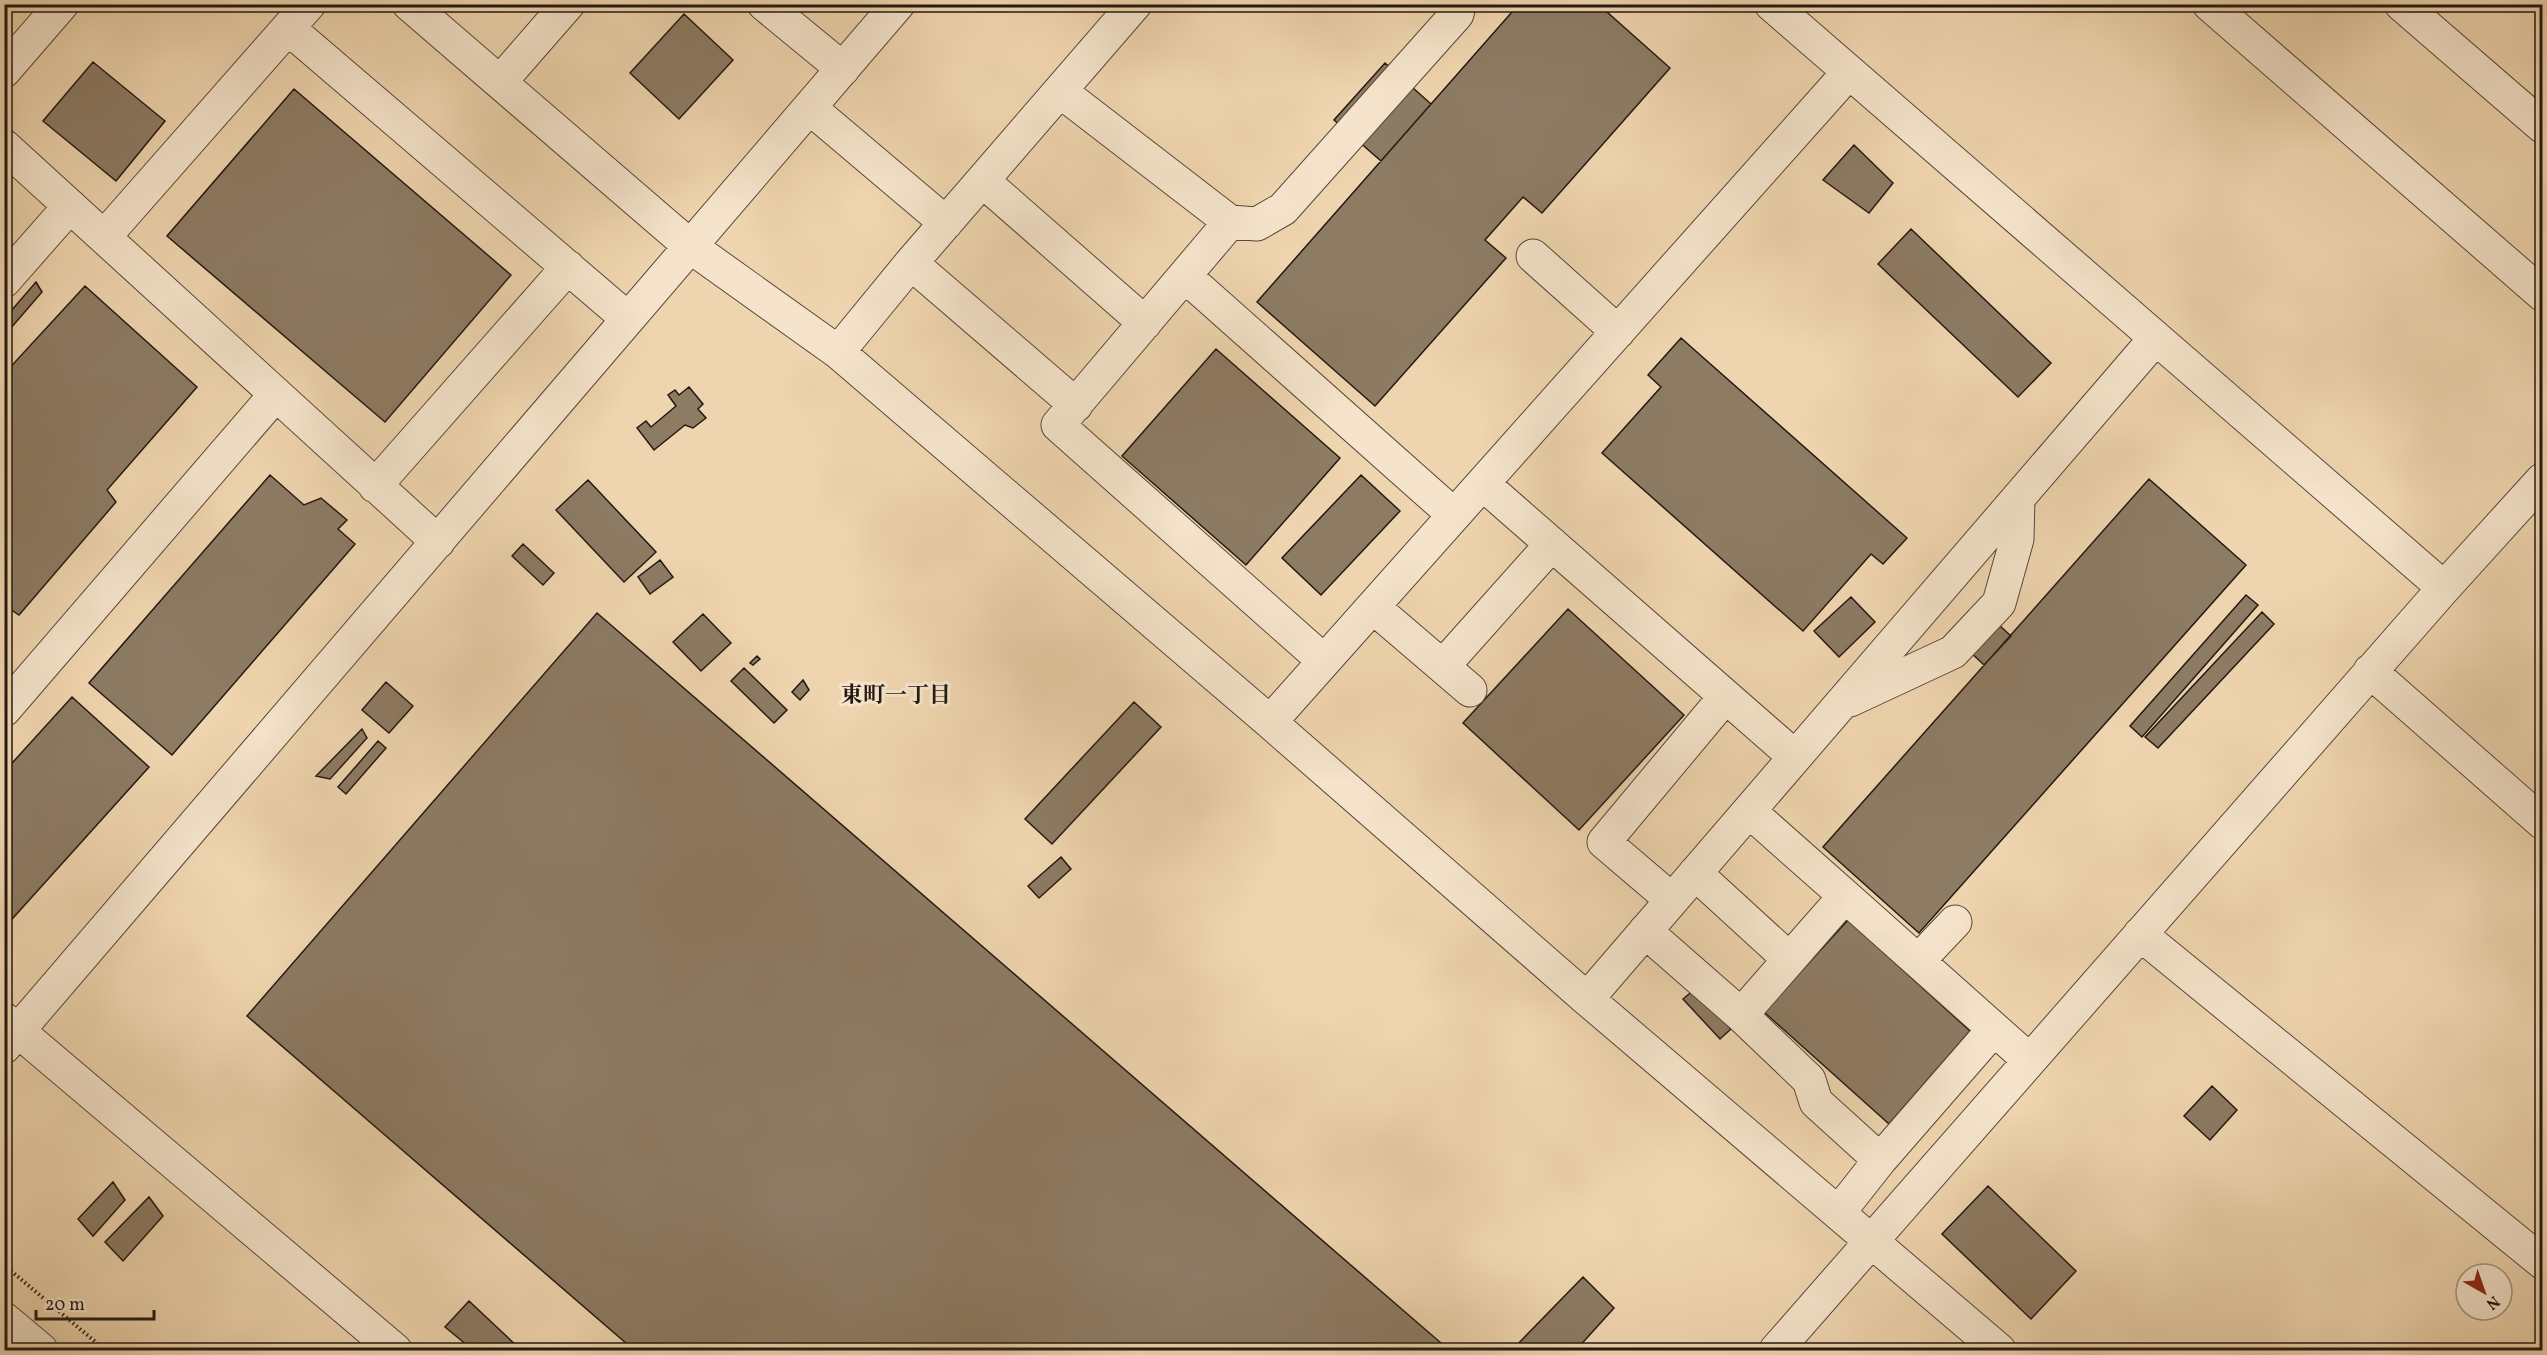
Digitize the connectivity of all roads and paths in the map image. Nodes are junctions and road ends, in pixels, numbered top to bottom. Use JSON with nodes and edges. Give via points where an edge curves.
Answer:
{"nodes":[{"id":1,"x":62,"y":4,"type":"edge"},
{"id":2,"x":409,"y":4,"type":"edge"},
{"id":3,"x":567,"y":4,"type":"edge"},
{"id":4,"x":764,"y":4,"type":"edge"},
{"id":5,"x":898,"y":4,"type":"edge"},
{"id":6,"x":1135,"y":4,"type":"edge"},
{"id":7,"x":1459,"y":4,"type":"edge"},
{"id":8,"x":1771,"y":4,"type":"edge"},
{"id":9,"x":2209,"y":4,"type":"edge"},
{"id":10,"x":2401,"y":4,"type":"edge"},
{"id":11,"x":299,"y":16,"type":"edge"},
{"id":12,"x":843,"y":69,"type":"junction"},
{"id":13,"x":4,"y":71,"type":"edge"},
{"id":14,"x":1849,"y":72,"type":"junction"},
{"id":15,"x":500,"y":82,"type":"junction"},
{"id":16,"x":1060,"y":91,"type":"junction"},
{"id":17,"x":810,"y":108,"type":"junction"},
{"id":18,"x":2542,"y":126,"type":"edge"},
{"id":19,"x":4,"y":146,"type":"edge"},
{"id":20,"x":983,"y":181,"type":"junction"},
{"id":21,"x":70,"y":206,"type":"junction"},
{"id":22,"x":1230,"y":222,"type":"junction"},
{"id":23,"x":946,"y":223,"type":"junction"},
{"id":24,"x":104,"y":237,"type":"junction"},
{"id":25,"x":691,"y":247,"type":"junction"},
{"id":26,"x":1533,"y":256,"type":"dead end"},
{"id":27,"x":911,"y":263,"type":"junction"},
{"id":28,"x":568,"y":267,"type":"junction"},
{"id":29,"x":1185,"y":276,"type":"junction"},
{"id":30,"x":4,"y":281,"type":"edge"},
{"id":31,"x":2542,"y":294,"type":"edge"},
{"id":32,"x":628,"y":319,"type":"junction"},
{"id":33,"x":1145,"y":323,"type":"junction"},
{"id":34,"x":1618,"y":332,"type":"junction"},
{"id":35,"x":2155,"y":339,"type":"junction"},
{"id":36,"x":838,"y":352,"type":"junction"},
{"id":37,"x":276,"y":394,"type":"junction"},
{"id":38,"x":1076,"y":405,"type":"junction"},
{"id":39,"x":2542,"y":480,"type":"edge"},
{"id":40,"x":1483,"y":484,"type":"junction"},
{"id":41,"x":375,"y":486,"type":"junction"},
{"id":42,"x":2018,"y":498,"type":"junction"},
{"id":43,"x":1454,"y":515,"type":"junction"},
{"id":44,"x":438,"y":542,"type":"junction"},
{"id":45,"x":1552,"y":544,"type":"junction"},
{"id":46,"x":2444,"y":588,"type":"junction"},
{"id":47,"x":1373,"y":607,"type":"junction"},
{"id":48,"x":1324,"y":661,"type":"junction"},
{"id":49,"x":1443,"y":666,"type":"junction"},
{"id":50,"x":2370,"y":671,"type":"junction"},
{"id":51,"x":1470,"y":690,"type":"dead end"},
{"id":52,"x":1725,"y":697,"type":"junction"},
{"id":53,"x":1840,"y":705,"type":"junction"},
{"id":54,"x":4,"y":710,"type":"edge"},
{"id":55,"x":1270,"y":722,"type":"junction"},
{"id":56,"x":1795,"y":757,"type":"junction"},
{"id":57,"x":1749,"y":811,"type":"junction"},
{"id":58,"x":2542,"y":822,"type":"edge"},
{"id":59,"x":1695,"y":873,"type":"junction"},
{"id":60,"x":1845,"y":896,"type":"junction"},
{"id":61,"x":1672,"y":900,"type":"junction"},
{"id":62,"x":1955,"y":922,"type":"dead end"},
{"id":63,"x":1645,"y":931,"type":"junction"},
{"id":64,"x":2140,"y":934,"type":"junction"},
{"id":65,"x":1789,"y":959,"type":"junction"},
{"id":66,"x":1918,"y":961,"type":"junction"},
{"id":67,"x":1587,"y":999,"type":"junction"},
{"id":68,"x":1741,"y":1015,"type":"junction"},
{"id":69,"x":1994,"y":1029,"type":"junction"},
{"id":70,"x":9,"y":1032,"type":"edge"},
{"id":71,"x":2029,"y":1060,"type":"junction"},
{"id":72,"x":1880,"y":1160,"type":"junction"},
{"id":73,"x":1839,"y":1212,"type":"junction"},
{"id":74,"x":1872,"y":1240,"type":"junction"},
{"id":75,"x":2540,"y":1255,"type":"edge"},
{"id":76,"x":4,"y":1265,"type":"edge"},
{"id":77,"x":4,"y":1319,"type":"edge"},
{"id":78,"x":41,"y":1350,"type":"edge"},
{"id":79,"x":105,"y":1350,"type":"edge"},
{"id":80,"x":395,"y":1350,"type":"edge"},
{"id":81,"x":1776,"y":1350,"type":"edge"},
{"id":82,"x":1999,"y":1350,"type":"edge"}],
"edges":[{"from":1,"to":13,"type":"street"},
{"from":2,"to":15,"type":"street"},
{"from":3,"to":15,"type":"street"},
{"from":4,"to":12,"type":"street"},
{"from":5,"to":12,"type":"street"},
{"from":6,"to":16,"type":"street"},
{"from":7,"to":22,"type":"street","via":[[1457,14],[1283,209],[1257,224]]},
{"from":8,"to":14,"type":"street"},
{"from":9,"to":31,"type":"street"},
{"from":10,"to":18,"type":"street"},
{"from":11,"to":24,"type":"street"},
{"from":11,"to":28,"type":"street"},
{"from":12,"to":17,"type":"street"},
{"from":14,"to":34,"type":"street"},
{"from":14,"to":35,"type":"street"},
{"from":15,"to":25,"type":"street"},
{"from":16,"to":20,"type":"street"},
{"from":16,"to":22,"type":"street"},
{"from":17,"to":23,"type":"street"},
{"from":17,"to":25,"type":"street"},
{"from":19,"to":21,"type":"street"},
{"from":20,"to":23,"type":"street"},
{"from":20,"to":33,"type":"street"},
{"from":21,"to":24,"type":"street"},
{"from":21,"to":30,"type":"street"},
{"from":22,"to":29,"type":"street"},
{"from":23,"to":27,"type":"street"},
{"from":24,"to":37,"type":"street"},
{"from":25,"to":32,"type":"street"},
{"from":25,"to":36,"type":"street"},
{"from":26,"to":34,"type":"street"},
{"from":27,"to":36,"type":"street"},
{"from":27,"to":38,"type":"street"},
{"from":28,"to":32,"type":"street"},
{"from":28,"to":41,"type":"street"},
{"from":29,"to":33,"type":"street"},
{"from":29,"to":43,"type":"street"},
{"from":32,"to":44,"type":"street"},
{"from":33,"to":38,"type":"street"},
{"from":34,"to":40,"type":"street"},
{"from":35,"to":42,"type":"street"},
{"from":35,"to":46,"type":"street"},
{"from":36,"to":55,"type":"street"},
{"from":37,"to":41,"type":"street"},
{"from":37,"to":54,"type":"street"},
{"from":38,"to":48,"type":"street","via":[[1058,425]]},
{"from":39,"to":46,"type":"street"},
{"from":40,"to":43,"type":"street"},
{"from":40,"to":45,"type":"street"},
{"from":41,"to":44,"type":"street"},
{"from":42,"to":53,"type":"street"},
{"from":42,"to":53,"type":"street","via":[[2017,539],[1999,603],[1953,652]]},
{"from":43,"to":47,"type":"street"},
{"from":44,"to":70,"type":"street"},
{"from":45,"to":49,"type":"street"},
{"from":45,"to":52,"type":"street"},
{"from":46,"to":50,"type":"street"},
{"from":47,"to":48,"type":"street"},
{"from":47,"to":49,"type":"street"},
{"from":48,"to":55,"type":"street"},
{"from":49,"to":51,"type":"street"},
{"from":50,"to":58,"type":"street"},
{"from":50,"to":64,"type":"street"},
{"from":52,"to":56,"type":"street"},
{"from":52,"to":61,"type":"street","via":[[1604,842]]},
{"from":53,"to":56,"type":"street"},
{"from":55,"to":67,"type":"street"},
{"from":56,"to":57,"type":"street"},
{"from":57,"to":59,"type":"street"},
{"from":57,"to":60,"type":"street"},
{"from":59,"to":61,"type":"street"},
{"from":59,"to":65,"type":"street"},
{"from":60,"to":65,"type":"street"},
{"from":60,"to":66,"type":"street"},
{"from":61,"to":63,"type":"street"},
{"from":62,"to":66,"type":"street"},
{"from":63,"to":67,"type":"street"},
{"from":63,"to":68,"type":"street"},
{"from":64,"to":71,"type":"street"},
{"from":64,"to":75,"type":"street"},
{"from":65,"to":68,"type":"street"},
{"from":66,"to":69,"type":"street"},
{"from":67,"to":73,"type":"street"},
{"from":68,"to":72,"type":"street","via":[[1809,1080],[1816,1102]]},
{"from":69,"to":71,"type":"street"},
{"from":69,"to":72,"type":"street"},
{"from":70,"to":80,"type":"street"},
{"from":71,"to":74,"type":"street"},
{"from":72,"to":73,"type":"street"},
{"from":73,"to":74,"type":"street"},
{"from":74,"to":81,"type":"street"},
{"from":74,"to":82,"type":"street"},
{"from":76,"to":79,"type":"path"},
{"from":77,"to":78,"type":"street"}]}
